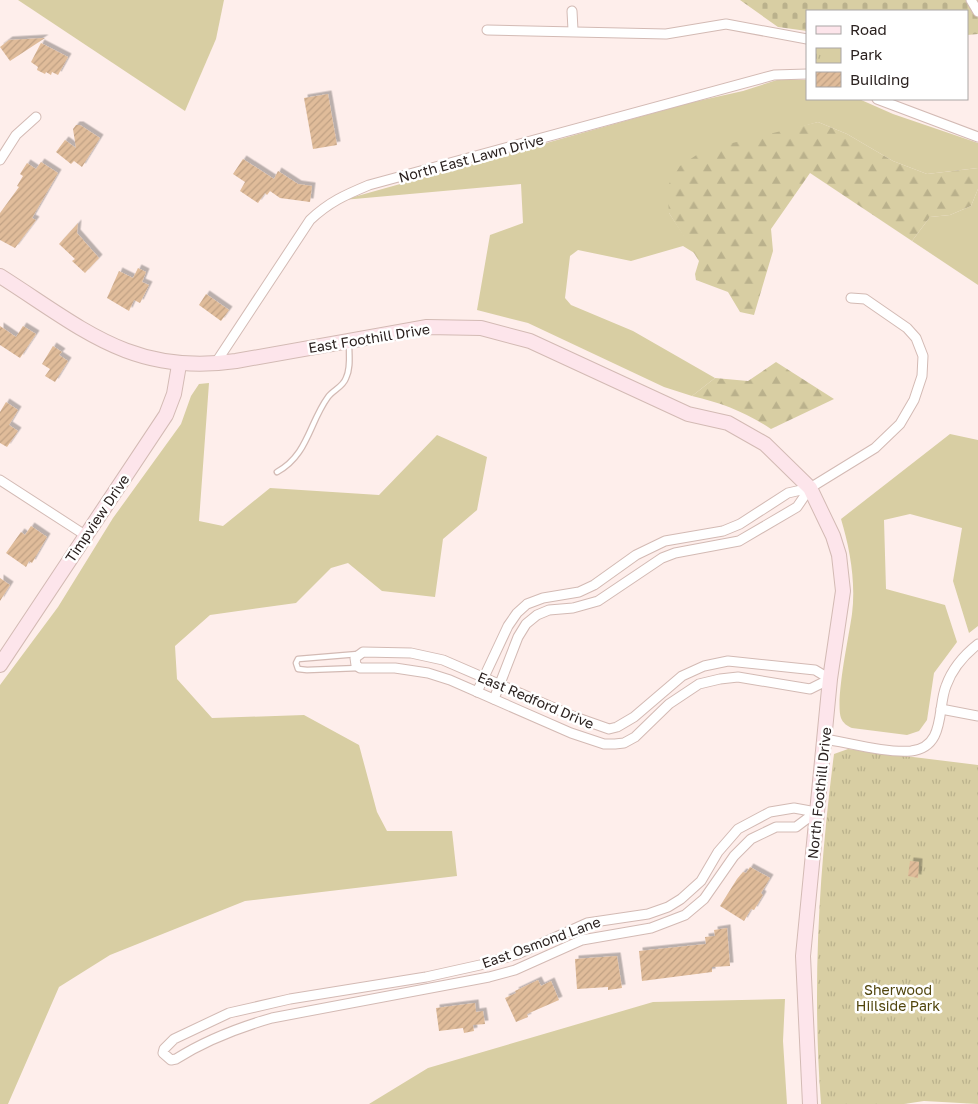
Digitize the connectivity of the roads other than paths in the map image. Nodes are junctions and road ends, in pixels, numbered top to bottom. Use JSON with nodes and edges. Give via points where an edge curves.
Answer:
{"nodes":[{"id":1,"x":971,"y":0,"type":"edge"},
{"id":2,"x":572,"y":11,"type":"dead end"},
{"id":3,"x":978,"y":12,"type":"edge"},
{"id":4,"x":488,"y":30,"type":"dead end"},
{"id":5,"x":573,"y":30,"type":"junction"},
{"id":6,"x":806,"y":38,"type":"edge"},
{"id":7,"x":806,"y":74,"type":"edge"},
{"id":8,"x":880,"y":100,"type":"edge"},
{"id":9,"x":36,"y":117,"type":"dead end"},
{"id":10,"x":978,"y":137,"type":"edge"},
{"id":11,"x":0,"y":160,"type":"edge"},
{"id":12,"x":0,"y":276,"type":"edge"},
{"id":13,"x":850,"y":298,"type":"dead end"},
{"id":14,"x":349,"y":340,"type":"junction"},
{"id":15,"x":215,"y":364,"type":"junction"},
{"id":16,"x":178,"y":365,"type":"junction"},
{"id":17,"x":277,"y":472,"type":"dead end"},
{"id":18,"x":0,"y":480,"type":"edge"},
{"id":19,"x":810,"y":488,"type":"junction"},
{"id":20,"x":85,"y":534,"type":"junction"},
{"id":21,"x":978,"y":644,"type":"edge"},
{"id":22,"x":358,"y":654,"type":"junction"},
{"id":23,"x":0,"y":665,"type":"edge"},
{"id":24,"x":360,"y":668,"type":"junction"},
{"id":25,"x":484,"y":677,"type":"junction"},
{"id":26,"x":830,"y":679,"type":"junction"},
{"id":27,"x":500,"y":684,"type":"junction"},
{"id":28,"x":477,"y":692,"type":"junction"},
{"id":29,"x":494,"y":699,"type":"junction"},
{"id":30,"x":941,"y":709,"type":"junction"},
{"id":31,"x":978,"y":716,"type":"edge"},
{"id":32,"x":825,"y":738,"type":"junction"},
{"id":33,"x":816,"y":812,"type":"junction"},
{"id":34,"x":765,"y":814,"type":"junction"},
{"id":35,"x":770,"y":829,"type":"junction"},
{"id":36,"x":559,"y":934,"type":"junction"},
{"id":37,"x":564,"y":948,"type":"junction"},
{"id":38,"x":810,"y":1104,"type":"edge"}],
"edges":[{"from":1,"to":3,"type":"street"},
{"from":2,"to":5,"type":"street"},
{"from":4,"to":5,"type":"street"},
{"from":5,"to":6,"type":"street","via":[[666,34],[726,24]]},
{"from":7,"to":15,"type":"street","name":"North East Lawn Drive","via":[[774,75],[370,185],[340,197],[310,220]]},
{"from":8,"to":10,"type":"street"},
{"from":9,"to":11,"type":"street","via":[[16,135]]},
{"from":12,"to":16,"type":"street","name":"East Foothill Drive","via":[[117,348]]},
{"from":13,"to":19,"type":"street","via":[[865,298],[916,338],[923,356],[922,376],[914,400],[900,424],[875,448]]},
{"from":14,"to":15,"type":"street","name":"East Foothill Drive"},
{"from":14,"to":17,"type":"lane","via":[[346,380],[328,396],[290,465]]},
{"from":14,"to":19,"type":"street","name":"East Foothill Drive","via":[[428,327],[482,328],[530,340],[688,414],[728,423],[765,444]]},
{"from":15,"to":16,"type":"street","name":"East Foothill Drive"},
{"from":16,"to":20,"type":"street","name":"Timpview Drive","via":[[174,394],[166,415]]},
{"from":18,"to":20,"type":"street"},
{"from":19,"to":25,"type":"street","via":[[788,492],[731,528],[665,541],[636,555],[586,589],[527,604],[508,626]]},
{"from":19,"to":26,"type":"street","name":"North Foothill Drive","via":[[833,536],[842,571],[843,591]]},
{"from":19,"to":27,"type":"street","via":[[796,507],[739,541],[675,553],[662,558],[598,601],[537,615],[518,637]]},
{"from":20,"to":23,"type":"street","name":"Timpview Drive"},
{"from":21,"to":30,"type":"street","via":[[953,671],[945,687]]},
{"from":22,"to":24,"type":"street","via":[[355,661]]},
{"from":22,"to":24,"type":"lane","via":[[298,659],[296,664],[298,669],[307,670]]},
{"from":22,"to":25,"type":"street","name":"East Redford Drive","via":[[411,653],[443,660]]},
{"from":24,"to":28,"type":"street","name":"East Redford Drive","via":[[395,668],[428,673]]},
{"from":25,"to":27,"type":"street","name":"East Redford Drive"},
{"from":25,"to":28,"type":"street"},
{"from":26,"to":27,"type":"street","name":"East Redford Drive","via":[[815,670],[728,661],[716,663],[682,676],[634,717],[609,729]]},
{"from":26,"to":29,"type":"street","name":"East Redford Drive","via":[[810,689],[738,677],[699,684],[669,704],[635,737],[615,744],[604,744],[571,733]]},
{"from":26,"to":32,"type":"street","name":"North Foothill Drive"},
{"from":27,"to":29,"type":"street"},
{"from":28,"to":29,"type":"street","name":"East Redford Drive"},
{"from":30,"to":31,"type":"street"},
{"from":30,"to":32,"type":"street","via":[[936,734],[917,750]]},
{"from":32,"to":33,"type":"street","name":"North Foothill Drive"},
{"from":33,"to":34,"type":"street","name":"East Osmond Lane","via":[[794,808]]},
{"from":33,"to":35,"type":"street","name":"East Osmond Lane","via":[[796,827]]},
{"from":33,"to":38,"type":"street","name":"North Foothill Drive","via":[[803,956]]},
{"from":34,"to":35,"type":"street"},
{"from":34,"to":36,"type":"street","name":"East Osmond Lane","via":[[738,828],[718,852],[701,881],[681,899],[648,914],[587,923]]},
{"from":35,"to":37,"type":"street","name":"East Osmond Lane","via":[[740,849],[708,894],[685,915],[664,925],[582,940]]},
{"from":36,"to":37,"type":"street"},
{"from":36,"to":37,"type":"street","name":"East Osmond Lane","via":[[518,954],[480,965],[229,1013],[174,1039],[163,1053],[171,1060],[176,1059],[237,1028],[272,1018],[489,978]]}]}
